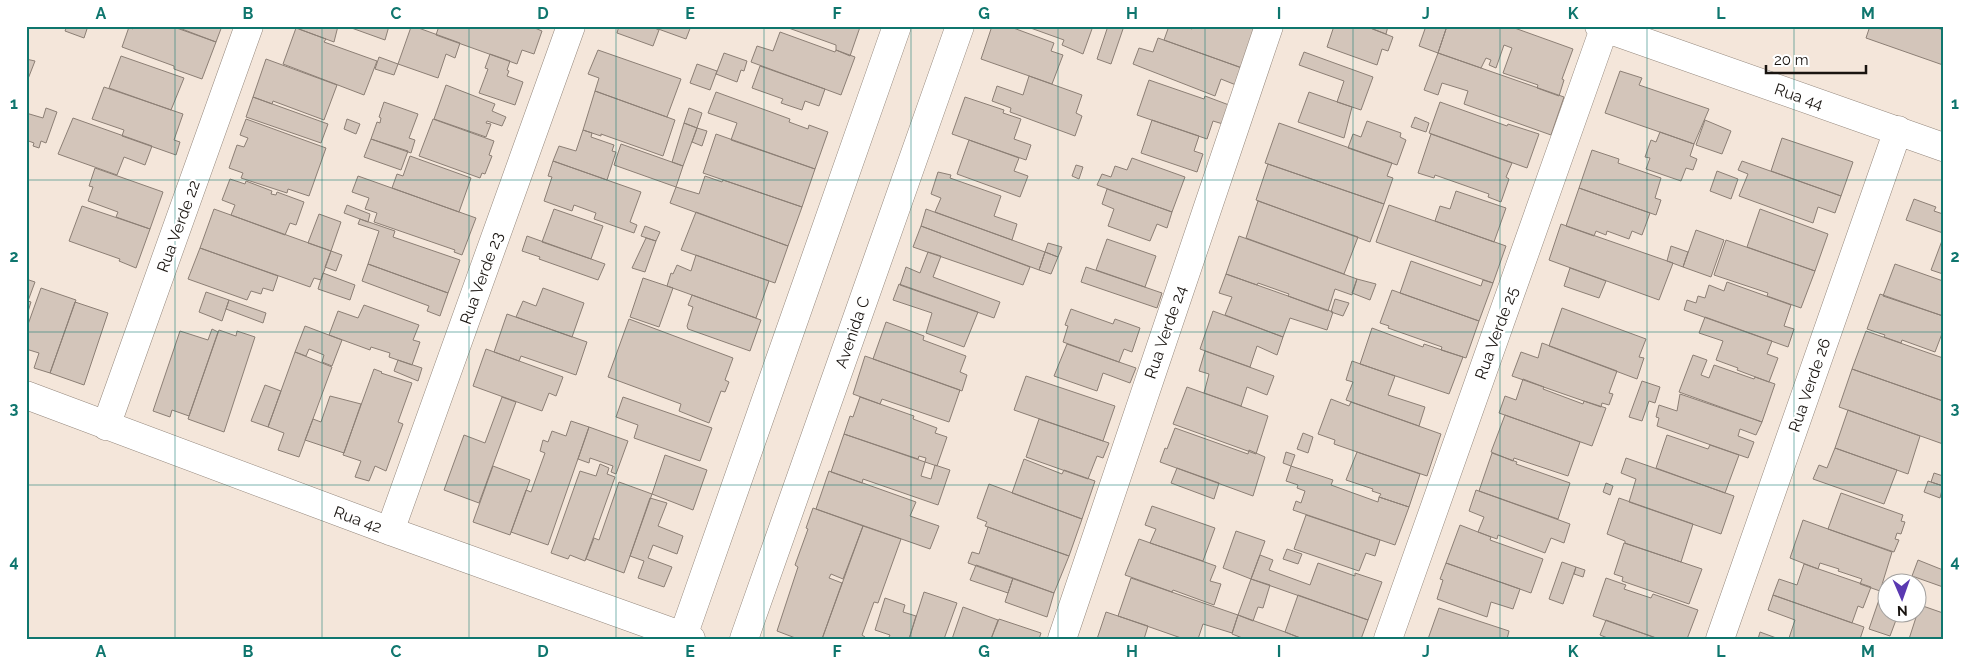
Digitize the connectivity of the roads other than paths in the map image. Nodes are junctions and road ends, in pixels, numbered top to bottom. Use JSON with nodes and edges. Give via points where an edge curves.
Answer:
{"nodes":[{"id":1,"x":249,"y":26,"type":"edge"},
{"id":2,"x":571,"y":26,"type":"edge"},
{"id":3,"x":897,"y":26,"type":"edge"},
{"id":4,"x":960,"y":26,"type":"edge"},
{"id":5,"x":1269,"y":26,"type":"edge"},
{"id":6,"x":1603,"y":27,"type":"edge"},
{"id":7,"x":1898,"y":130,"type":"junction"},
{"id":8,"x":1943,"y":147,"type":"edge"},
{"id":9,"x":26,"y":395,"type":"edge"},
{"id":10,"x":106,"y":426,"type":"junction"},
{"id":11,"x":390,"y":531,"type":"junction"},
{"id":12,"x":686,"y":638,"type":"edge"},
{"id":13,"x":744,"y":639,"type":"edge"},
{"id":14,"x":1062,"y":639,"type":"edge"},
{"id":15,"x":1388,"y":639,"type":"edge"},
{"id":16,"x":1720,"y":639,"type":"edge"}],
"edges":[{"from":1,"to":10,"type":"street","name":"Rua Verde 22"},
{"from":2,"to":11,"type":"street","name":"Rua Verde 23"},
{"from":3,"to":12,"type":"street"},
{"from":4,"to":13,"type":"street","name":"Avenida C"},
{"from":5,"to":14,"type":"street","name":"Rua Verde 24"},
{"from":6,"to":7,"type":"street","name":"Rua 44"},
{"from":6,"to":15,"type":"street","name":"Rua Verde 25"},
{"from":7,"to":8,"type":"street","name":"Rua 44"},
{"from":7,"to":16,"type":"street","name":"Rua Verde 26"},
{"from":9,"to":10,"type":"street","name":"Rua 42"},
{"from":10,"to":11,"type":"street","name":"Rua 42"},
{"from":11,"to":12,"type":"street","name":"Rua 42"}]}
